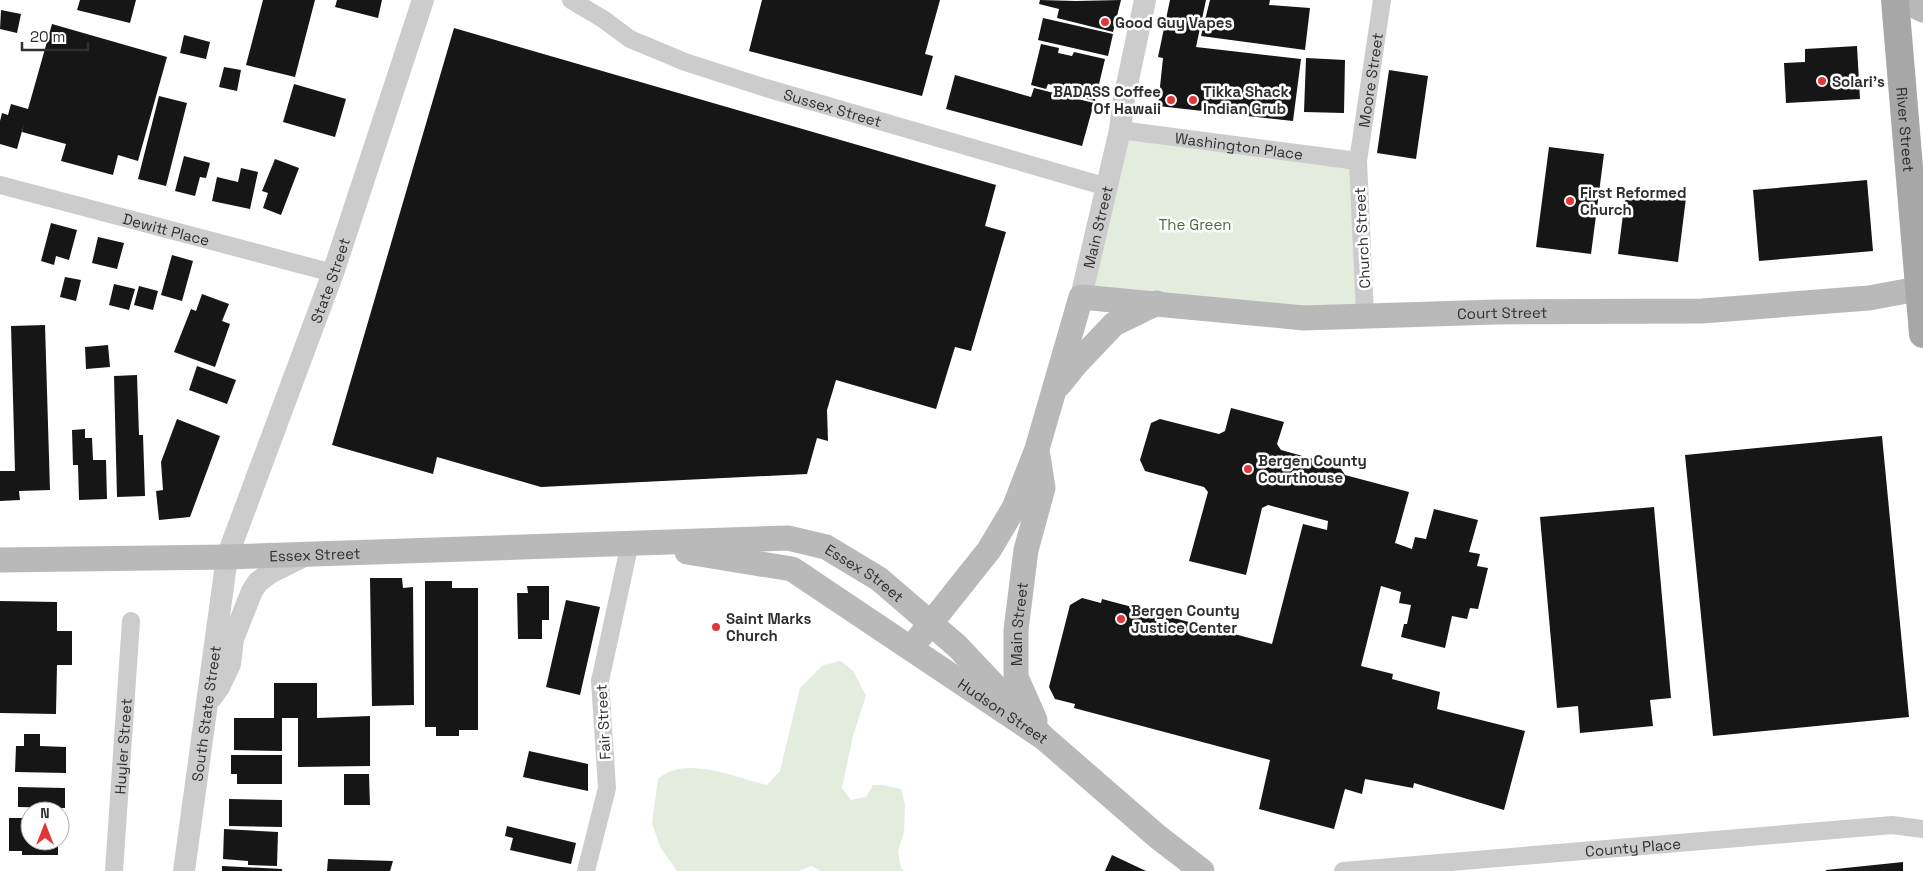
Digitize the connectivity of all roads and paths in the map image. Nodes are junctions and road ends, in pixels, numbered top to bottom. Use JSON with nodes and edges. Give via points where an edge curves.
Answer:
{"nodes":[{"id":1,"x":423,"y":0,"type":"edge"},
{"id":2,"x":571,"y":0,"type":"edge"},
{"id":3,"x":1145,"y":0,"type":"edge"},
{"id":4,"x":1382,"y":0,"type":"edge"},
{"id":5,"x":1895,"y":0,"type":"edge"},
{"id":6,"x":1903,"y":0,"type":"edge"},
{"id":7,"x":1923,"y":10,"type":"edge"},
{"id":8,"x":1120,"y":130,"type":"junction"},
{"id":9,"x":1358,"y":161,"type":"junction"},
{"id":10,"x":0,"y":185,"type":"edge"},
{"id":11,"x":1106,"y":187,"type":"junction"},
{"id":12,"x":333,"y":273,"type":"junction"},
{"id":13,"x":1920,"y":289,"type":"edge"},
{"id":14,"x":1080,"y":297,"type":"junction"},
{"id":15,"x":1158,"y":303,"type":"junction"},
{"id":16,"x":1365,"y":315,"type":"junction"},
{"id":17,"x":1923,"y":334,"type":"edge"},
{"id":18,"x":1051,"y":395,"type":"junction"},
{"id":19,"x":1037,"y":448,"type":"junction"},
{"id":20,"x":630,"y":543,"type":"junction"},
{"id":21,"x":306,"y":554,"type":"junction"},
{"id":22,"x":227,"y":557,"type":"junction"},
{"id":23,"x":0,"y":560,"type":"edge"},
{"id":24,"x":792,"y":569,"type":"joint"},
{"id":25,"x":131,"y":621,"type":"dead end"},
{"id":26,"x":930,"y":624,"type":"junction"},
{"id":27,"x":911,"y":648,"type":"junction"},
{"id":28,"x":206,"y":704,"type":"junction"},
{"id":29,"x":1044,"y":738,"type":"junction"},
{"id":30,"x":1923,"y":830,"type":"edge"},
{"id":31,"x":114,"y":871,"type":"edge"},
{"id":32,"x":184,"y":871,"type":"edge"},
{"id":33,"x":586,"y":871,"type":"edge"},
{"id":34,"x":1202,"y":871,"type":"edge"},
{"id":35,"x":1343,"y":871,"type":"edge"}],
"edges":[{"from":1,"to":12,"type":"street","name":"State Street"},
{"from":2,"to":11,"type":"street","name":"Sussex Street","via":[[630,39],[685,62]]},
{"from":3,"to":8,"type":"street","name":"Main Street"},
{"from":4,"to":9,"type":"street","name":"Moore Street"},
{"from":5,"to":13,"type":"main road","name":"River Street"},
{"from":6,"to":7,"type":"main road"},
{"from":8,"to":9,"type":"street","name":"Washington Place"},
{"from":8,"to":11,"type":"street","name":"Main Street"},
{"from":9,"to":16,"type":"street","name":"Church Street"},
{"from":10,"to":12,"type":"street","name":"Dewitt Place"},
{"from":11,"to":14,"type":"street","name":"Main Street"},
{"from":12,"to":22,"type":"street","name":"State Street"},
{"from":13,"to":16,"type":"main road","name":"Court Street","via":[[1869,298],[1702,310]]},
{"from":13,"to":17,"type":"main road","name":"River Street"},
{"from":14,"to":15,"type":"main road","name":"Court Street"},
{"from":14,"to":18,"type":"main road","name":"Main Street"},
{"from":15,"to":16,"type":"main road","name":"Court Street","via":[[1304,318]]},
{"from":15,"to":18,"type":"main road","via":[[1114,324]]},
{"from":18,"to":19,"type":"main road","name":"Main Street"},
{"from":19,"to":26,"type":"main road","name":"Main Street","via":[[1014,508],[989,550]]},
{"from":19,"to":29,"type":"main road","name":"Main Street","via":[[1043,488],[1026,550],[1016,630],[1016,677]]},
{"from":20,"to":21,"type":"main road","name":"Essex Street"},
{"from":20,"to":24,"type":"main road","name":"Essex Street"},
{"from":20,"to":26,"type":"main road","name":"Essex Street","via":[[788,538],[826,547],[880,580]]},
{"from":20,"to":33,"type":"street","name":"Fair Street","via":[[600,681],[607,788]]},
{"from":21,"to":22,"type":"main road","name":"Essex Street"},
{"from":21,"to":28,"type":"street","via":[[270,572],[252,590],[233,640],[230,664]]},
{"from":22,"to":23,"type":"main road","name":"Essex Street"},
{"from":22,"to":28,"type":"street","name":"South State Street"},
{"from":24,"to":27,"type":"main road","name":"Hudson Street"},
{"from":25,"to":31,"type":"street","name":"Huyler Street"},
{"from":26,"to":27,"type":"main road","name":"Main Street"},
{"from":26,"to":29,"type":"main road","name":"Essex Street","via":[[956,646]]},
{"from":27,"to":29,"type":"main road","name":"Hudson Street"},
{"from":28,"to":32,"type":"street","name":"South State Street"},
{"from":29,"to":34,"type":"main road","name":"Hudson Street"},
{"from":30,"to":35,"type":"street","name":"County Place","via":[[1892,825]]}]}
